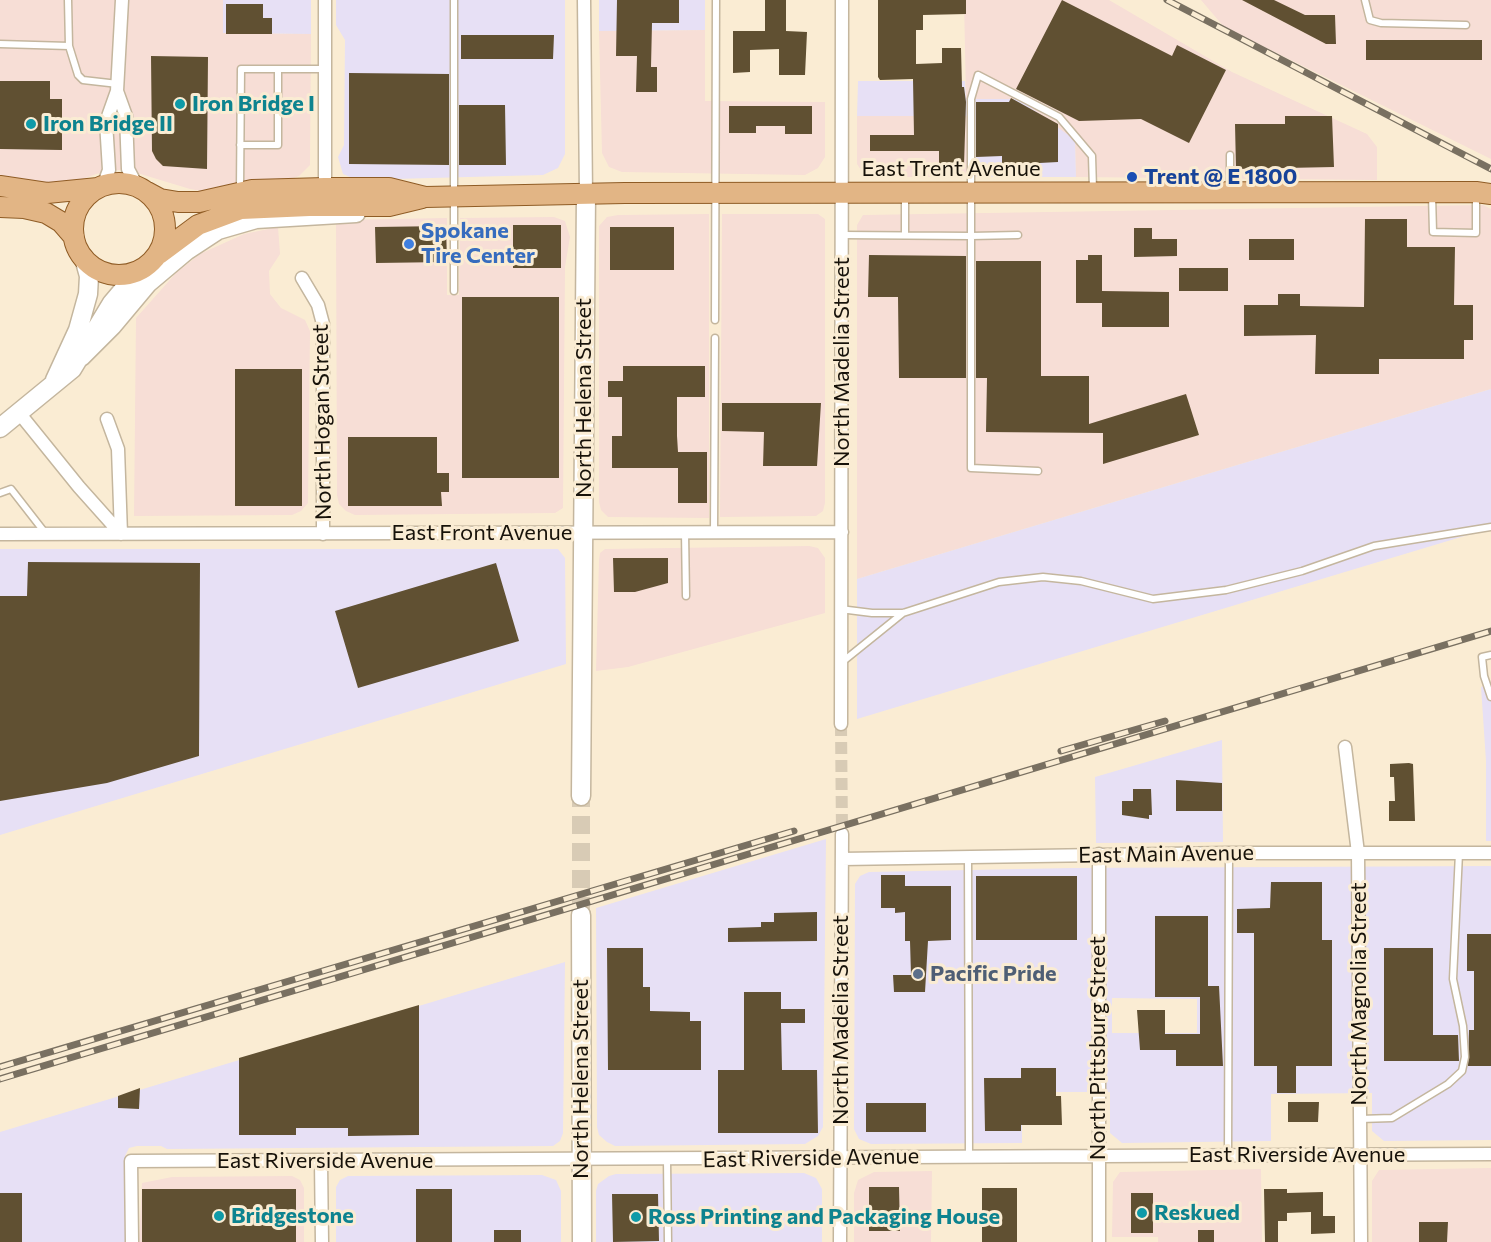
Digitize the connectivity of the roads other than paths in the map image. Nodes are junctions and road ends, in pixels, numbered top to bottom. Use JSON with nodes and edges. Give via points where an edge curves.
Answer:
{"nodes":[{"id":1,"x":69,"y":0,"type":"edge"},
{"id":2,"x":122,"y":0,"type":"edge"},
{"id":3,"x":325,"y":0,"type":"edge"},
{"id":4,"x":454,"y":0,"type":"edge"},
{"id":5,"x":584,"y":0,"type":"edge"},
{"id":6,"x":716,"y":0,"type":"edge"},
{"id":7,"x":842,"y":0,"type":"edge"},
{"id":8,"x":1365,"y":0,"type":"edge"},
{"id":9,"x":1466,"y":25,"type":"dead end"},
{"id":10,"x":0,"y":44,"type":"edge"},
{"id":11,"x":69,"y":46,"type":"junction"},
{"id":12,"x":278,"y":69,"type":"junction"},
{"id":13,"x":325,"y":69,"type":"junction"},
{"id":14,"x":118,"y":87,"type":"junction"},
{"id":15,"x":240,"y":145,"type":"junction"},
{"id":16,"x":1230,"y":155,"type":"dead end"},
{"id":17,"x":0,"y":186,"type":"edge"},
{"id":18,"x":102,"y":187,"type":"junction"},
{"id":19,"x":142,"y":189,"type":"junction"},
{"id":20,"x":1486,"y":191,"type":"edge"},
{"id":21,"x":240,"y":192,"type":"junction"},
{"id":22,"x":1230,"y":192,"type":"junction"},
{"id":23,"x":1432,"y":192,"type":"junction"},
{"id":24,"x":715,"y":193,"type":"junction"},
{"id":25,"x":972,"y":193,"type":"junction"},
{"id":26,"x":1093,"y":193,"type":"junction"},
{"id":27,"x":586,"y":194,"type":"junction"},
{"id":28,"x":842,"y":194,"type":"junction"},
{"id":29,"x":905,"y":194,"type":"junction"},
{"id":30,"x":325,"y":197,"type":"junction"},
{"id":31,"x":425,"y":197,"type":"junction"},
{"id":32,"x":453,"y":197,"type":"junction"},
{"id":33,"x":389,"y":206,"type":"junction"},
{"id":34,"x":0,"y":207,"type":"edge"},
{"id":35,"x":842,"y":235,"type":"junction"},
{"id":36,"x":905,"y":235,"type":"junction"},
{"id":37,"x":1018,"y":235,"type":"dead end"},
{"id":38,"x":971,"y":236,"type":"junction"},
{"id":39,"x":74,"y":237,"type":"junction"},
{"id":40,"x":157,"y":256,"type":"junction"},
{"id":41,"x":84,"y":258,"type":"junction"},
{"id":42,"x":140,"y":270,"type":"junction"},
{"id":43,"x":302,"y":279,"type":"dead end"},
{"id":44,"x":454,"y":291,"type":"dead end"},
{"id":45,"x":715,"y":320,"type":"dead end"},
{"id":46,"x":715,"y":338,"type":"dead end"},
{"id":47,"x":81,"y":357,"type":"junction"},
{"id":48,"x":55,"y":382,"type":"junction"},
{"id":49,"x":20,"y":414,"type":"junction"},
{"id":50,"x":107,"y":419,"type":"dead end"},
{"id":51,"x":0,"y":428,"type":"edge"},
{"id":52,"x":1038,"y":471,"type":"dead end"},
{"id":53,"x":0,"y":494,"type":"edge"},
{"id":54,"x":1491,"y":526,"type":"edge"},
{"id":55,"x":685,"y":532,"type":"junction"},
{"id":56,"x":714,"y":532,"type":"junction"},
{"id":57,"x":842,"y":532,"type":"junction"},
{"id":58,"x":583,"y":533,"type":"junction"},
{"id":59,"x":0,"y":534,"type":"edge"},
{"id":60,"x":47,"y":534,"type":"junction"},
{"id":61,"x":121,"y":534,"type":"junction"},
{"id":62,"x":323,"y":534,"type":"junction"},
{"id":63,"x":686,"y":596,"type":"dead end"},
{"id":64,"x":840,"y":609,"type":"junction"},
{"id":65,"x":903,"y":613,"type":"junction"},
{"id":66,"x":1491,"y":655,"type":"edge"},
{"id":67,"x":840,"y":663,"type":"junction"},
{"id":68,"x":1491,"y":697,"type":"edge"},
{"id":69,"x":841,"y":724,"type":"tunnel mouth"},
{"id":70,"x":1345,"y":747,"type":"dead end"},
{"id":71,"x":581,"y":796,"type":"tunnel mouth"},
{"id":72,"x":842,"y":834,"type":"tunnel mouth"},
{"id":73,"x":1229,"y":853,"type":"junction"},
{"id":74,"x":1358,"y":853,"type":"junction"},
{"id":75,"x":1459,"y":853,"type":"junction"},
{"id":76,"x":1491,"y":853,"type":"edge"},
{"id":77,"x":1099,"y":854,"type":"junction"},
{"id":78,"x":968,"y":858,"type":"junction"},
{"id":79,"x":842,"y":859,"type":"junction"},
{"id":80,"x":581,"y":915,"type":"tunnel mouth"},
{"id":81,"x":1360,"y":1119,"type":"junction"},
{"id":82,"x":1360,"y":1154,"type":"junction"},
{"id":83,"x":1491,"y":1154,"type":"edge"},
{"id":84,"x":1228,"y":1155,"type":"junction"},
{"id":85,"x":1098,"y":1156,"type":"junction"},
{"id":86,"x":969,"y":1157,"type":"junction"},
{"id":87,"x":840,"y":1158,"type":"junction"},
{"id":88,"x":581,"y":1160,"type":"junction"},
{"id":89,"x":667,"y":1160,"type":"junction"},
{"id":90,"x":321,"y":1162,"type":"junction"},
{"id":91,"x":132,"y":1242,"type":"edge"},
{"id":92,"x":322,"y":1242,"type":"edge"},
{"id":93,"x":582,"y":1242,"type":"edge"},
{"id":94,"x":668,"y":1242,"type":"edge"},
{"id":95,"x":840,"y":1242,"type":"edge"},
{"id":96,"x":1099,"y":1242,"type":"edge"},
{"id":97,"x":1361,"y":1242,"type":"edge"}],
"edges":[{"from":1,"to":11,"type":"lane"},
{"from":2,"to":14,"type":"street"},
{"from":3,"to":13,"type":"street"},
{"from":4,"to":32,"type":"lane"},
{"from":5,"to":27,"type":"street","name":"North Helena Street"},
{"from":6,"to":24,"type":"lane"},
{"from":7,"to":28,"type":"street","name":"North Madelia Street"},
{"from":8,"to":9,"type":"lane","via":[[1370,20],[1381,23]]},
{"from":10,"to":11,"type":"lane"},
{"from":11,"to":14,"type":"lane","via":[[83,80]]},
{"from":12,"to":13,"type":"lane"},
{"from":12,"to":15,"type":"lane","via":[[241,69]]},
{"from":12,"to":15,"type":"lane","via":[[278,145]]},
{"from":13,"to":30,"type":"street"},
{"from":14,"to":18,"type":"street","via":[[106,122],[109,170]]},
{"from":14,"to":19,"type":"street","via":[[126,116],[128,169]]},
{"from":15,"to":21,"type":"lane"},
{"from":16,"to":22,"type":"lane"},
{"from":17,"to":18,"type":"main road","via":[[47,193]]},
{"from":18,"to":19,"type":"main road","via":[[125,183]]},
{"from":18,"to":39,"type":"main road","via":[[82,202],[76,213]]},
{"from":19,"to":21,"type":"main road","name":"East Trent Avenue","via":[[160,199],[178,202]]},
{"from":19,"to":40,"type":"main road","via":[[159,205],[165,222],[165,239]]},
{"from":20,"to":23,"type":"main road","name":"East Trent Avenue"},
{"from":20,"to":23,"type":"lane","via":[[1476,233],[1433,232]]},
{"from":21,"to":30,"type":"main road","name":"East Trent Avenue"},
{"from":22,"to":23,"type":"main road","name":"East Trent Avenue"},
{"from":22,"to":26,"type":"main road","name":"East Trent Avenue"},
{"from":24,"to":27,"type":"main road","name":"East Trent Avenue"},
{"from":24,"to":28,"type":"main road","name":"East Trent Avenue"},
{"from":24,"to":45,"type":"lane"},
{"from":25,"to":26,"type":"main road","name":"East Trent Avenue"},
{"from":25,"to":26,"type":"lane","via":[[971,99],[978,75],[1059,117],[1092,156]]},
{"from":25,"to":29,"type":"main road","name":"East Trent Avenue"},
{"from":25,"to":38,"type":"lane"},
{"from":27,"to":32,"type":"main road","name":"East Trent Avenue"},
{"from":27,"to":58,"type":"street","name":"North Helena Street"},
{"from":28,"to":29,"type":"main road","name":"East Trent Avenue"},
{"from":28,"to":35,"type":"street","name":"North Madelia Street"},
{"from":29,"to":36,"type":"lane"},
{"from":30,"to":31,"type":"main road","name":"East Trent Avenue","via":[[389,188]]},
{"from":30,"to":33,"type":"main road","name":"East Trent Avenue"},
{"from":30,"to":40,"type":"main road","name":"East Trent Avenue","via":[[227,213],[186,232]]},
{"from":31,"to":32,"type":"main road","name":"East Trent Avenue"},
{"from":31,"to":33,"type":"main road","name":"East Trent Avenue"},
{"from":32,"to":44,"type":"lane"},
{"from":33,"to":47,"type":"street","via":[[345,215],[256,219],[218,230],[148,283]]},
{"from":34,"to":39,"type":"main road","via":[[46,213]]},
{"from":35,"to":36,"type":"lane"},
{"from":35,"to":57,"type":"street","name":"North Madelia Street"},
{"from":36,"to":38,"type":"lane"},
{"from":37,"to":38,"type":"lane"},
{"from":38,"to":52,"type":"lane","via":[[971,468]]},
{"from":39,"to":41,"type":"main road"},
{"from":40,"to":42,"type":"main road"},
{"from":41,"to":42,"type":"main road","via":[[110,274]]},
{"from":41,"to":48,"type":"street","via":[[89,276],[86,305]]},
{"from":42,"to":47,"type":"street","via":[[112,303]]},
{"from":43,"to":62,"type":"street","name":"North Hogan Street","via":[[318,304],[323,324]]},
{"from":46,"to":56,"type":"lane"},
{"from":47,"to":48,"type":"street"},
{"from":48,"to":49,"type":"street"},
{"from":49,"to":51,"type":"street"},
{"from":49,"to":61,"type":"street"},
{"from":50,"to":61,"type":"street","via":[[118,448]]},
{"from":53,"to":60,"type":"lane","via":[[11,489]]},
{"from":54,"to":65,"type":"lane","via":[[1374,546],[1302,571],[1226,590],[1153,599],[1081,580],[1043,577],[999,582]]},
{"from":55,"to":56,"type":"street","name":"East Front Avenue"},
{"from":55,"to":58,"type":"street","name":"East Front Avenue"},
{"from":55,"to":63,"type":"lane"},
{"from":56,"to":57,"type":"street","name":"East Front Avenue"},
{"from":57,"to":64,"type":"street","name":"North Madelia Street"},
{"from":58,"to":62,"type":"street","name":"East Front Avenue"},
{"from":58,"to":71,"type":"street","name":"North Helena Street"},
{"from":59,"to":60,"type":"street","name":"East Front Avenue"},
{"from":60,"to":61,"type":"street","name":"East Front Avenue"},
{"from":61,"to":62,"type":"street","name":"East Front Avenue"},
{"from":64,"to":65,"type":"lane"},
{"from":64,"to":67,"type":"street","name":"North Madelia Street"},
{"from":65,"to":67,"type":"lane"},
{"from":66,"to":68,"type":"lane","via":[[1482,657]]},
{"from":67,"to":69,"type":"street","name":"North Madelia Street"},
{"from":70,"to":74,"type":"street","name":"North Magnolia Street"},
{"from":72,"to":79,"type":"street","name":"North Madelia Street"},
{"from":73,"to":74,"type":"street","name":"East Main Avenue"},
{"from":73,"to":77,"type":"street","name":"East Main Avenue"},
{"from":73,"to":84,"type":"lane"},
{"from":74,"to":75,"type":"street","name":"East Main Avenue"},
{"from":74,"to":81,"type":"street","name":"North Magnolia Street"},
{"from":75,"to":76,"type":"street","name":"East Main Avenue"},
{"from":75,"to":81,"type":"lane","via":[[1453,979],[1463,1026],[1462,1071],[1392,1118]]},
{"from":77,"to":78,"type":"street","name":"East Main Avenue"},
{"from":77,"to":85,"type":"street","name":"North Pittsburg Street"},
{"from":78,"to":79,"type":"street","name":"East Main Avenue"},
{"from":78,"to":86,"type":"lane"},
{"from":79,"to":87,"type":"street","name":"North Madelia Street"},
{"from":80,"to":88,"type":"street","name":"North Helena Street"},
{"from":81,"to":82,"type":"street","name":"North Magnolia Street"},
{"from":82,"to":83,"type":"street","name":"East Riverside Avenue"},
{"from":82,"to":84,"type":"street","name":"East Riverside Avenue"},
{"from":82,"to":97,"type":"street","name":"North Magnolia Street"},
{"from":84,"to":85,"type":"street","name":"East Riverside Avenue"},
{"from":85,"to":86,"type":"street","name":"East Riverside Avenue"},
{"from":85,"to":96,"type":"street","name":"North Pittsburg Street"},
{"from":86,"to":87,"type":"street","name":"East Riverside Avenue"},
{"from":87,"to":89,"type":"street","name":"East Riverside Avenue"},
{"from":87,"to":95,"type":"street","name":"North Madelia Street"},
{"from":88,"to":89,"type":"street","name":"East Riverside Avenue"},
{"from":88,"to":90,"type":"street","name":"East Riverside Avenue"},
{"from":88,"to":93,"type":"street","name":"North Helena Street"},
{"from":89,"to":94,"type":"lane"},
{"from":90,"to":91,"type":"street","name":"East Riverside Avenue","via":[[130,1161]]},
{"from":90,"to":92,"type":"street"}]}
